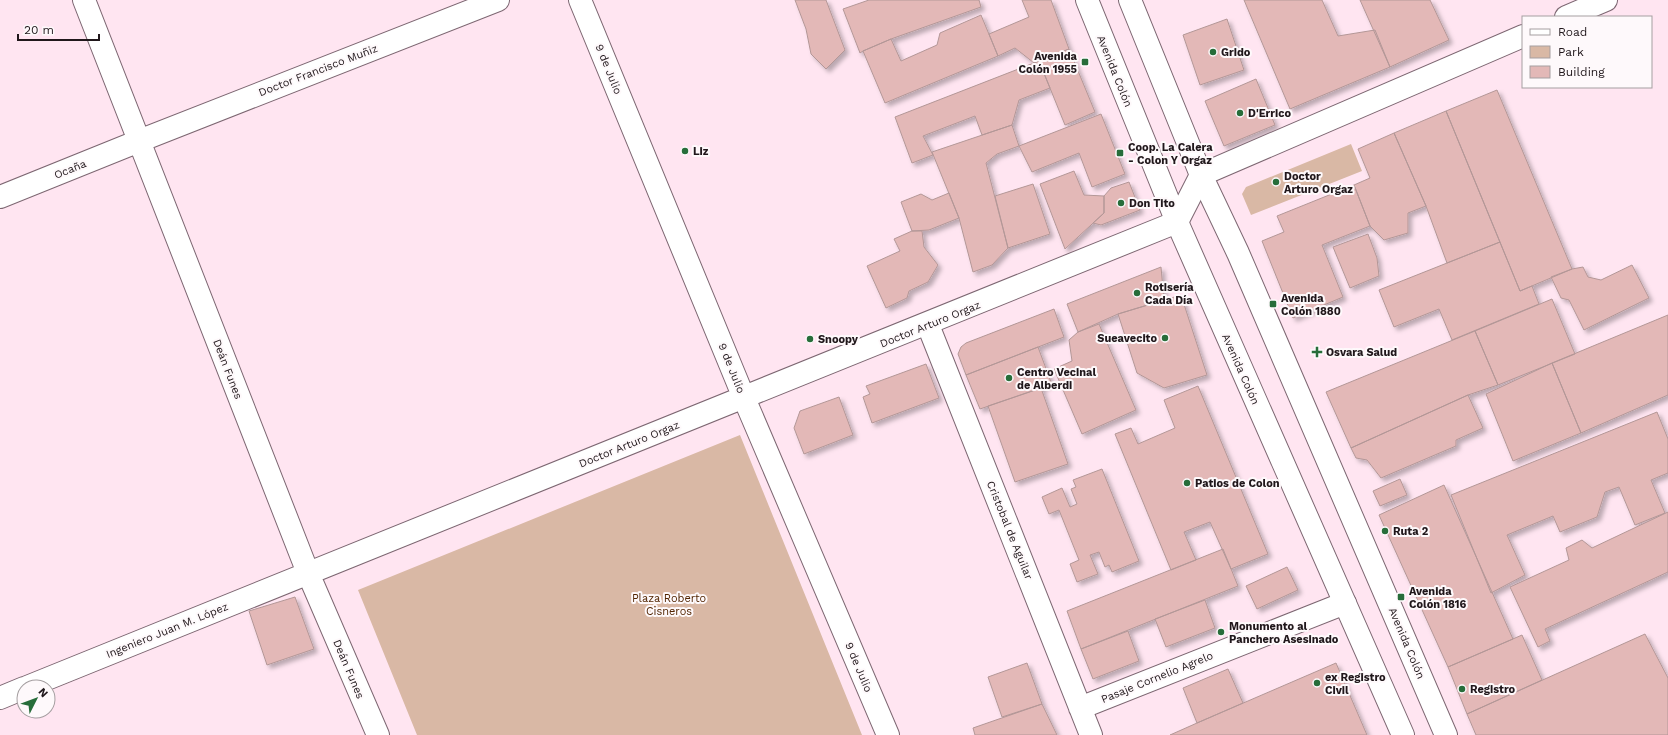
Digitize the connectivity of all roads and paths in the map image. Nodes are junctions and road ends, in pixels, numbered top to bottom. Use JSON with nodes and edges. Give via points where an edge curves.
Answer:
{"nodes":[{"id":1,"x":84,"y":0,"type":"edge"},
{"id":2,"x":498,"y":0,"type":"edge"},
{"id":3,"x":580,"y":0,"type":"edge"},
{"id":4,"x":1086,"y":0,"type":"edge"},
{"id":5,"x":1130,"y":0,"type":"edge"},
{"id":6,"x":1606,"y":0,"type":"edge"},
{"id":7,"x":1568,"y":16,"type":"edge"},
{"id":8,"x":1522,"y":36,"type":"edge"},
{"id":9,"x":139,"y":141,"type":"junction"},
{"id":10,"x":1201,"y":174,"type":"junction"},
{"id":11,"x":0,"y":198,"type":"edge"},
{"id":12,"x":1177,"y":222,"type":"junction"},
{"id":13,"x":928,"y":325,"type":"junction"},
{"id":14,"x":744,"y":398,"type":"junction"},
{"id":15,"x":308,"y":573,"type":"junction"},
{"id":16,"x":1345,"y":602,"type":"junction"},
{"id":17,"x":47,"y":679,"type":"edge"},
{"id":18,"x":16,"y":691,"type":"edge"},
{"id":19,"x":0,"y":698,"type":"edge"},
{"id":20,"x":1080,"y":708,"type":"junction"},
{"id":21,"x":378,"y":735,"type":"edge"},
{"id":22,"x":888,"y":735,"type":"edge"},
{"id":23,"x":1091,"y":735,"type":"edge"},
{"id":24,"x":1403,"y":735,"type":"edge"},
{"id":25,"x":1446,"y":735,"type":"edge"}],
"edges":[{"from":1,"to":9,"type":"street","name":"Deán Funes"},
{"from":2,"to":9,"type":"street","name":"Doctor Francisco Muñiz"},
{"from":3,"to":14,"type":"street","name":"9 de Julio"},
{"from":4,"to":12,"type":"street","name":"Avenida Colón"},
{"from":5,"to":10,"type":"street","name":"Avenida Colón"},
{"from":6,"to":7,"type":"street"},
{"from":8,"to":10,"type":"street"},
{"from":9,"to":11,"type":"street","name":"Ocaña"},
{"from":9,"to":15,"type":"street","name":"Deán Funes"},
{"from":10,"to":12,"type":"street"},
{"from":10,"to":25,"type":"street","name":"Avenida Colón"},
{"from":12,"to":13,"type":"street","name":"Doctor Arturo Orgaz"},
{"from":12,"to":16,"type":"street","name":"Avenida Colón"},
{"from":13,"to":14,"type":"street","name":"Doctor Arturo Orgaz"},
{"from":13,"to":20,"type":"street","name":"Cristobal de Aguilar"},
{"from":14,"to":15,"type":"street","name":"Doctor Arturo Orgaz"},
{"from":14,"to":22,"type":"street","name":"9 de Julio"},
{"from":15,"to":17,"type":"street","name":"Ingeniero Juan M. López"},
{"from":15,"to":21,"type":"street","name":"Deán Funes"},
{"from":16,"to":20,"type":"street","name":"Pasaje Cornelio Agrelo"},
{"from":16,"to":24,"type":"street","name":"Avenida Colón"},
{"from":18,"to":19,"type":"street"},
{"from":20,"to":23,"type":"street","name":"Cristobal de Aguilar"}]}
